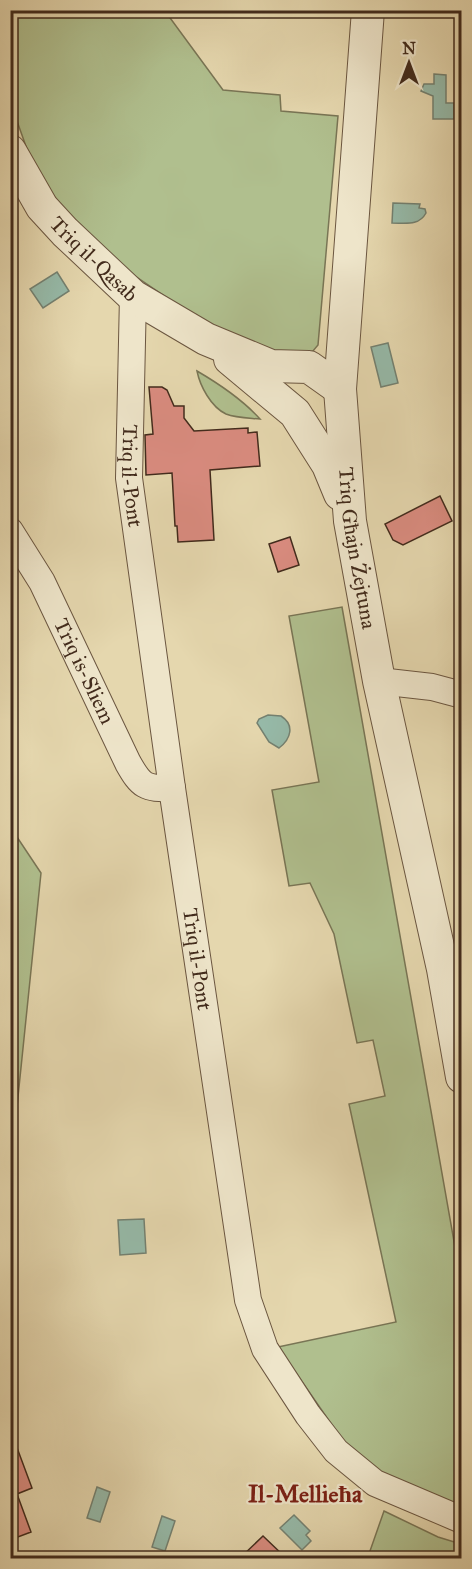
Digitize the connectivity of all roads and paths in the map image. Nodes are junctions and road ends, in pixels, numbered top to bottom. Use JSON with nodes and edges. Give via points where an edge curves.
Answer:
{"nodes":[{"id":1,"x":368,"y":10,"type":"edge"},
{"id":2,"x":10,"y":151,"type":"edge"},
{"id":3,"x":133,"y":296,"type":"junction"},
{"id":4,"x":206,"y":339,"type":"junction"},
{"id":5,"x":340,"y":402,"type":"junction"},
{"id":6,"x":308,"y":435,"type":"junction"},
{"id":7,"x":350,"y":521,"type":"junction"},
{"id":8,"x":10,"y":531,"type":"edge"},
{"id":9,"x":379,"y":681,"type":"junction"},
{"id":10,"x":462,"y":695,"type":"edge"},
{"id":11,"x":172,"y":788,"type":"junction"},
{"id":12,"x":462,"y":1077,"type":"edge"},
{"id":13,"x":462,"y":1520,"type":"edge"}],
"edges":[{"from":1,"to":5,"type":"street","name":"Triq Għajn Żejtuna"},
{"from":2,"to":3,"type":"street","name":"Triq il-Qasab","via":[[42,207]]},
{"from":3,"to":4,"type":"street","name":"Triq il-Qasab"},
{"from":3,"to":11,"type":"street","name":"Triq il-Pont","via":[[129,478]]},
{"from":4,"to":5,"type":"street","name":"Triq il-Qasab","via":[[271,366],[309,368]]},
{"from":4,"to":6,"type":"street","name":"Triq il-Qasab","via":[[295,413]]},
{"from":5,"to":6,"type":"street"},
{"from":5,"to":7,"type":"street","name":"Triq Għajn Żejtuna"},
{"from":6,"to":7,"type":"street","name":"Triq il-Qasab","via":[[328,465]]},
{"from":7,"to":9,"type":"street","name":"Triq Għajn Żejtuna"},
{"from":8,"to":11,"type":"street","name":"Triq is-Sliem","via":[[42,582],[138,780],[152,789]]},
{"from":9,"to":10,"type":"street"},
{"from":9,"to":12,"type":"street","name":"Triq Għajn Żejtuna","via":[[443,969]]},
{"from":11,"to":13,"type":"street","name":"Triq il-Pont","via":[[249,1300],[265,1349],[336,1451],[375,1483]]}]}
